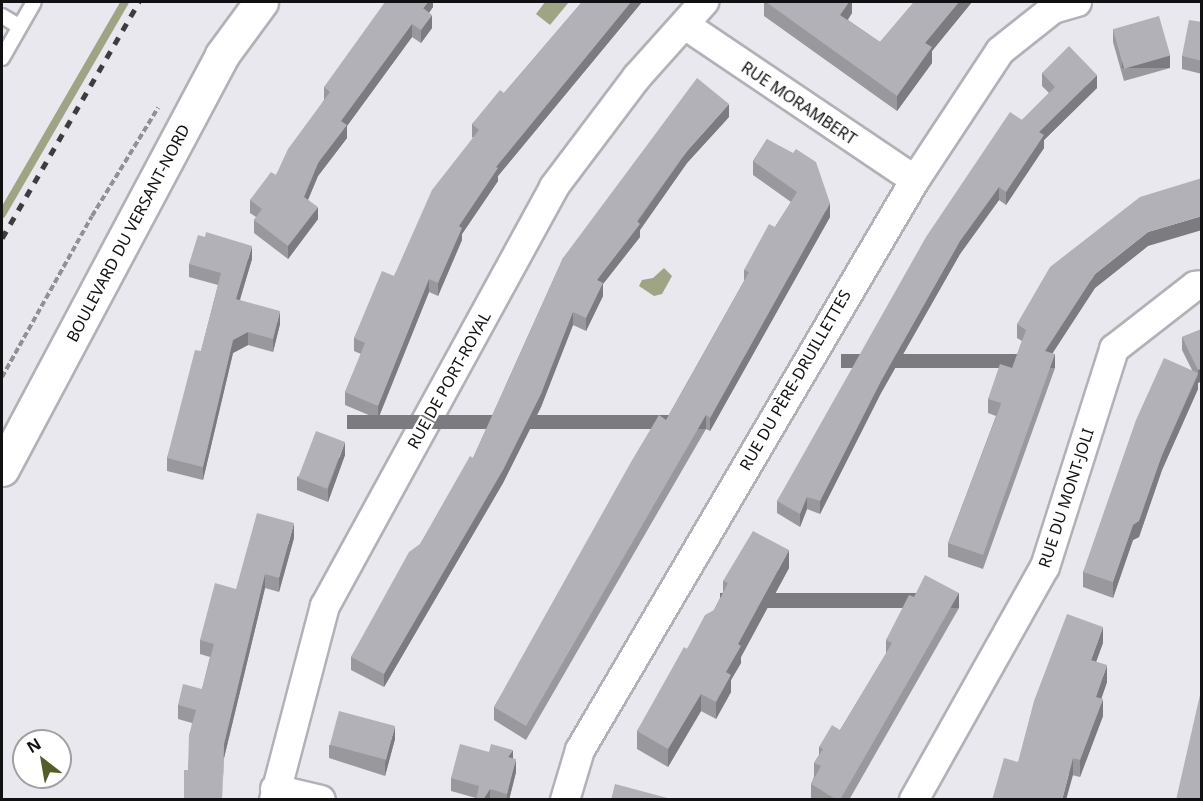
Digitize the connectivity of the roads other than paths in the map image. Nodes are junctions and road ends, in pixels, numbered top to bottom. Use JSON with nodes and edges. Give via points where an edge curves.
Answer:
{"nodes":[{"id":1,"x":34,"y":2,"type":"edge"},
{"id":2,"x":261,"y":2,"type":"edge"},
{"id":3,"x":704,"y":2,"type":"edge"},
{"id":4,"x":1077,"y":2,"type":"edge"},
{"id":5,"x":2,"y":16,"type":"edge"},
{"id":6,"x":17,"y":25,"type":"junction"},
{"id":7,"x":684,"y":25,"type":"junction"},
{"id":8,"x":2,"y":58,"type":"edge"},
{"id":9,"x":915,"y":180,"type":"junction"},
{"id":10,"x":1202,"y":285,"type":"edge"},
{"id":11,"x":2,"y":469,"type":"edge"},
{"id":12,"x":274,"y":794,"type":"edge"},
{"id":13,"x":321,"y":800,"type":"edge"},
{"id":14,"x":565,"y":800,"type":"edge"},
{"id":15,"x":915,"y":800,"type":"edge"}],
"edges":[{"from":1,"to":6,"type":"lane"},
{"from":2,"to":11,"type":"street","name":"BOULEVARD DU VERSANT-NORD","via":[[222,55]]},
{"from":3,"to":7,"type":"street","name":"RUE DE PORT-ROYAL"},
{"from":4,"to":9,"type":"street","name":"RUE DU PÈRE-DRUILLETTES","via":[[1053,9],[999,51]]},
{"from":5,"to":6,"type":"lane"},
{"from":6,"to":8,"type":"lane"},
{"from":7,"to":9,"type":"street","name":"RUE MORAMBERT"},
{"from":7,"to":12,"type":"street","name":"RUE DE PORT-ROYAL","via":[[637,77],[554,187],[325,606]]},
{"from":9,"to":14,"type":"street","name":"RUE DU PÈRE-DRUILLETTES","via":[[580,750]]},
{"from":10,"to":15,"type":"street","name":"RUE DU MONT-JOLI","via":[[1195,286],[1114,349],[1045,567]]},
{"from":12,"to":13,"type":"street"}]}
